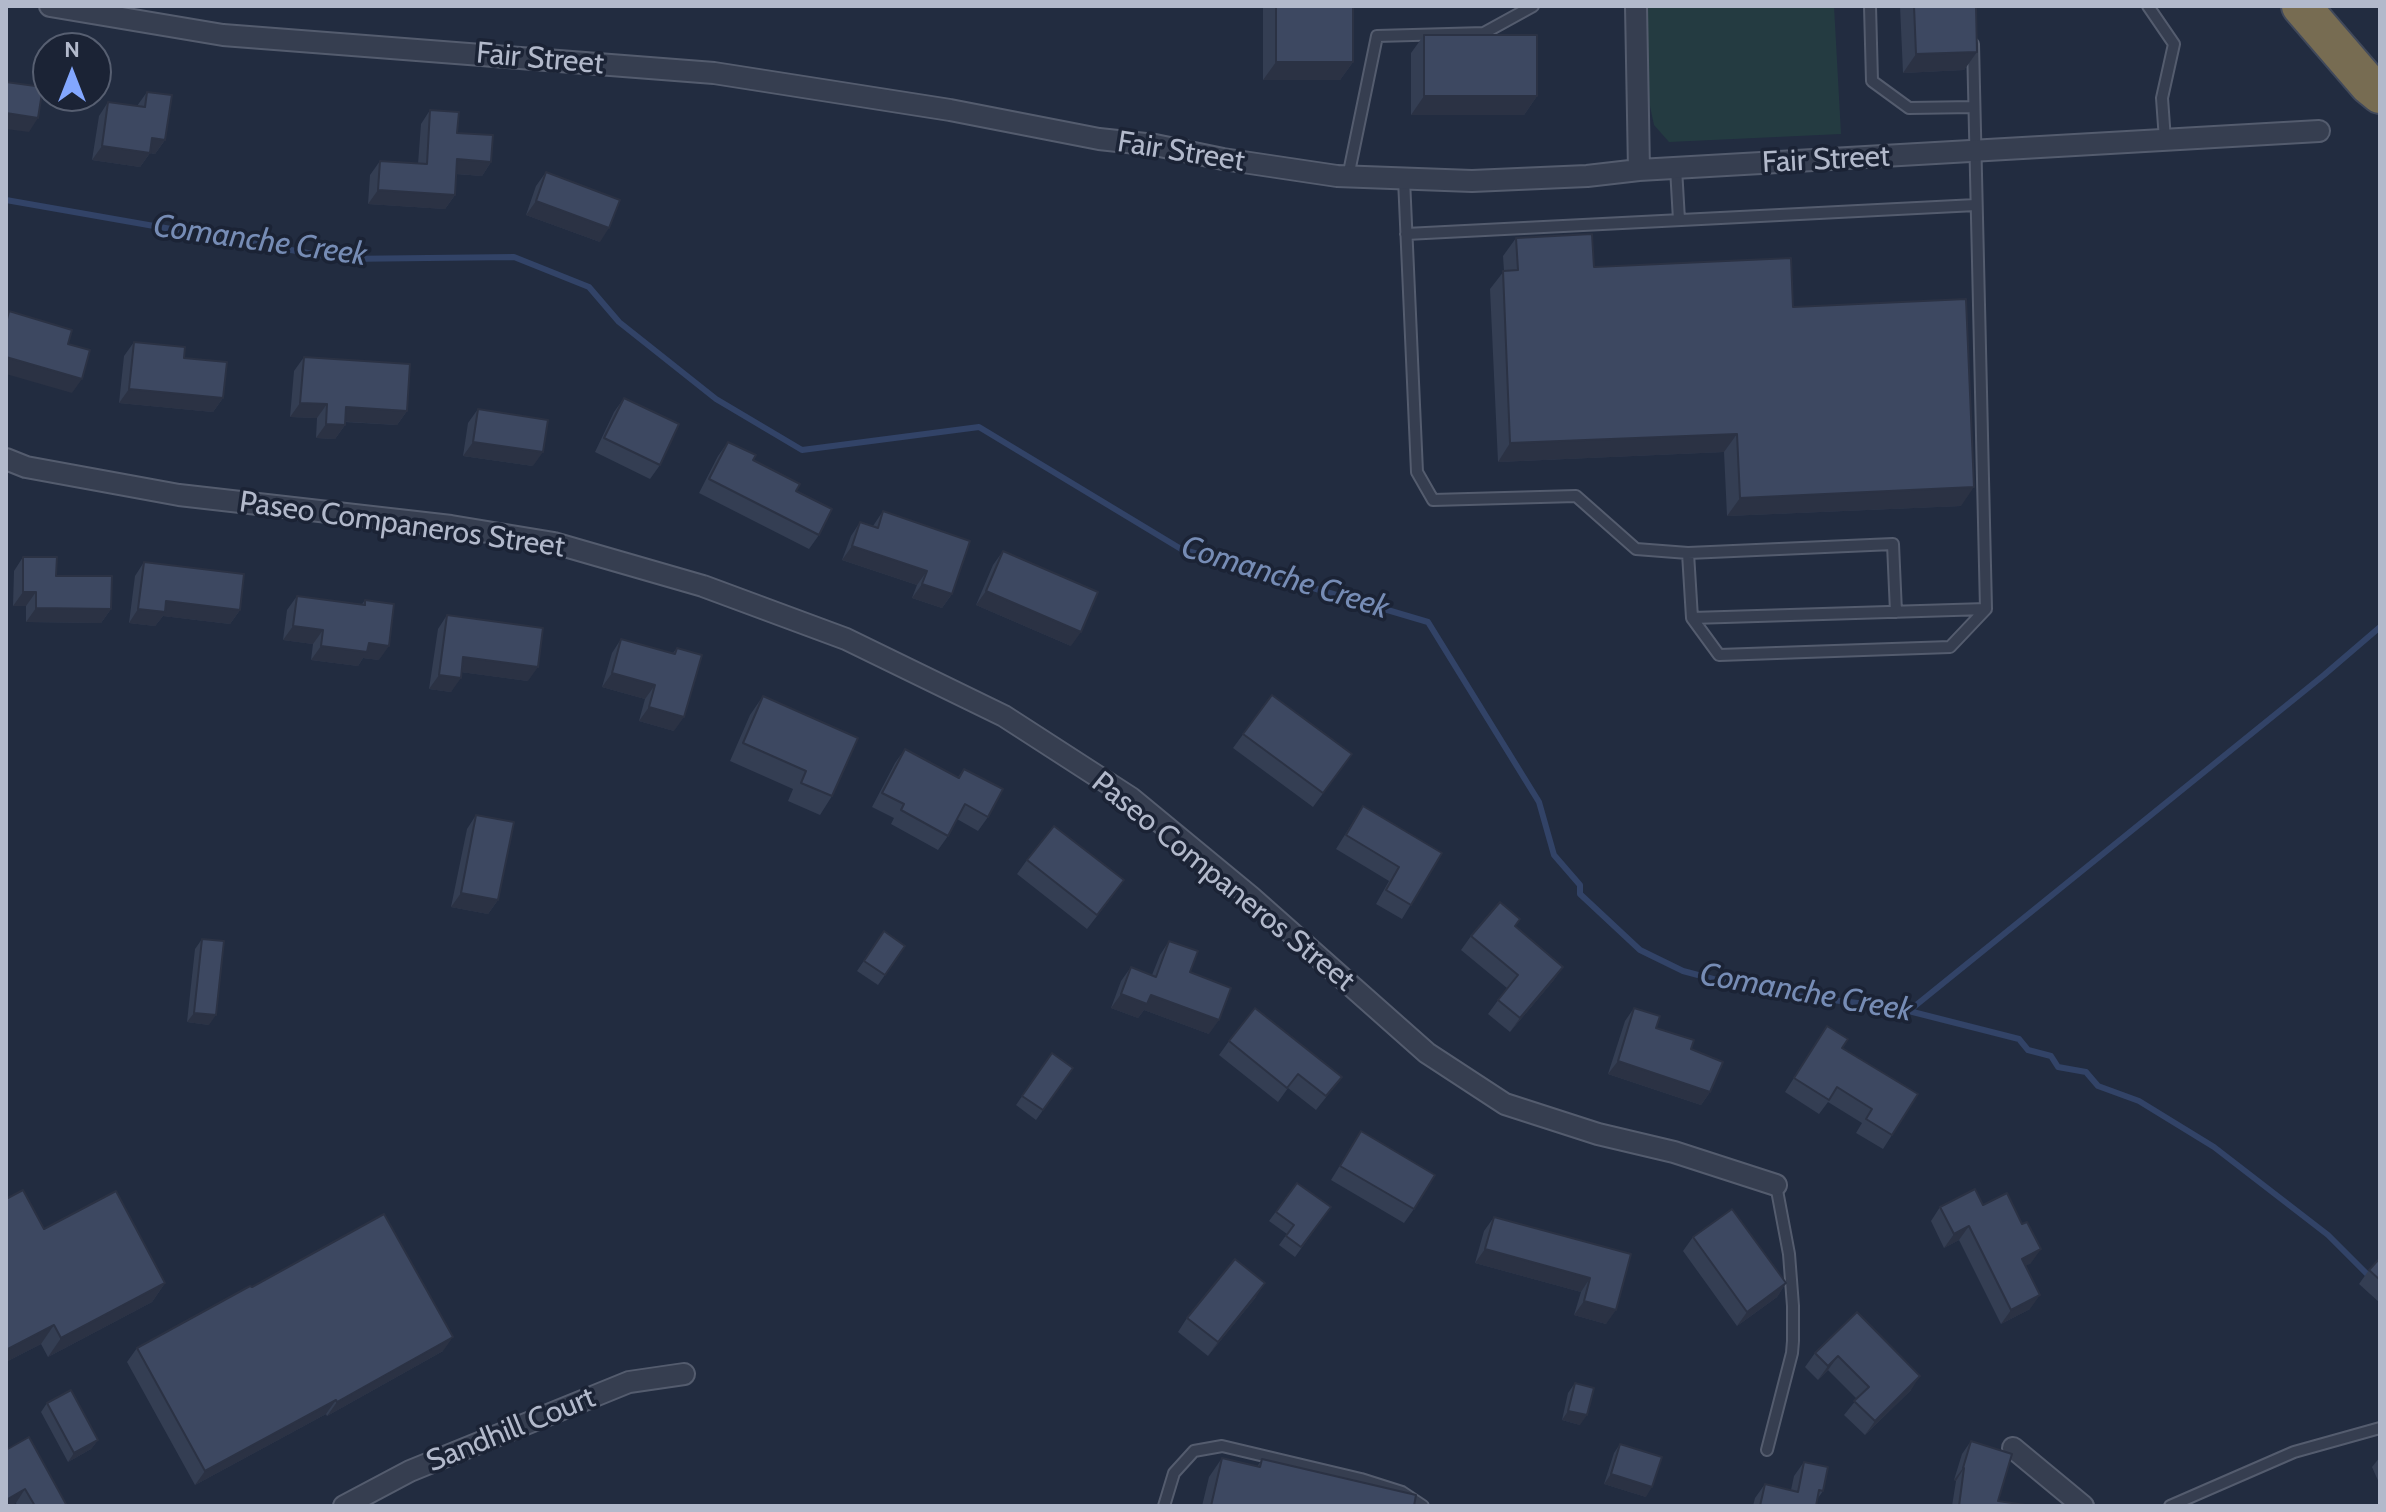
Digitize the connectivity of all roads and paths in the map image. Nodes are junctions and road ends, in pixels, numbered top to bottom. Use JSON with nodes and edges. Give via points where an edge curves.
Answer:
{"nodes":[{"id":1,"x":50,"y":6,"type":"edge"},
{"id":2,"x":1533,"y":6,"type":"edge"},
{"id":3,"x":1636,"y":6,"type":"edge"},
{"id":4,"x":1870,"y":6,"type":"edge"},
{"id":5,"x":2148,"y":6,"type":"edge"},
{"id":6,"x":2301,"y":6,"type":"edge"},
{"id":7,"x":2326,"y":6,"type":"edge"},
{"id":8,"x":1973,"y":35,"type":"edge"},
{"id":9,"x":2380,"y":70,"type":"edge"},
{"id":10,"x":2380,"y":94,"type":"edge"},
{"id":11,"x":1974,"y":107,"type":"junction"},
{"id":12,"x":2319,"y":131,"type":"dead end"},
{"id":13,"x":2165,"y":140,"type":"junction"},
{"id":14,"x":1975,"y":152,"type":"junction"},
{"id":15,"x":1676,"y":168,"type":"junction"},
{"id":16,"x":1639,"y":170,"type":"junction"},
{"id":17,"x":1348,"y":177,"type":"junction"},
{"id":18,"x":1404,"y":179,"type":"junction"},
{"id":19,"x":1976,"y":205,"type":"junction"},
{"id":20,"x":1679,"y":220,"type":"junction"},
{"id":21,"x":1406,"y":234,"type":"junction"},
{"id":22,"x":6,"y":459,"type":"edge"},
{"id":23,"x":1688,"y":553,"type":"junction"},
{"id":24,"x":1986,"y":609,"type":"junction"},
{"id":25,"x":1896,"y":612,"type":"junction"},
{"id":26,"x":1692,"y":618,"type":"junction"},
{"id":27,"x":1776,"y":1185,"type":"joint"},
{"id":28,"x":684,"y":1374,"type":"dead end"},
{"id":29,"x":2380,"y":1428,"type":"edge"},
{"id":30,"x":2013,"y":1448,"type":"dead end"},
{"id":31,"x":1767,"y":1450,"type":"dead end"},
{"id":32,"x":344,"y":1506,"type":"edge"},
{"id":33,"x":1164,"y":1506,"type":"edge"},
{"id":34,"x":1423,"y":1506,"type":"edge"},
{"id":35,"x":2083,"y":1506,"type":"edge"},
{"id":36,"x":2170,"y":1506,"type":"edge"}],
"edges":[{"from":1,"to":17,"type":"street","name":"Fair Street","via":[[223,35],[714,73]]},
{"from":2,"to":17,"type":"lane","via":[[1484,33],[1377,36]]},
{"from":3,"to":16,"type":"street"},
{"from":4,"to":11,"type":"lane","via":[[1872,81],[1909,108]]},
{"from":5,"to":13,"type":"lane","via":[[2174,44],[2162,98]]},
{"from":6,"to":10,"type":"highway"},
{"from":7,"to":9,"type":"highway"},
{"from":8,"to":11,"type":"lane"},
{"from":11,"to":14,"type":"lane"},
{"from":12,"to":13,"type":"street","name":"Fair Street"},
{"from":13,"to":14,"type":"street","name":"Fair Street"},
{"from":14,"to":15,"type":"street","name":"Fair Street"},
{"from":14,"to":19,"type":"lane"},
{"from":15,"to":16,"type":"street","name":"Fair Street"},
{"from":15,"to":20,"type":"lane"},
{"from":16,"to":18,"type":"street","name":"Fair Street","via":[[1472,181]]},
{"from":17,"to":18,"type":"street","name":"Fair Street"},
{"from":18,"to":21,"type":"lane"},
{"from":19,"to":20,"type":"lane"},
{"from":19,"to":24,"type":"lane"},
{"from":20,"to":21,"type":"lane"},
{"from":21,"to":23,"type":"lane","via":[[1417,472],[1433,500],[1576,496],[1636,549]]},
{"from":22,"to":27,"type":"street","name":"Paseo Companeros Street","via":[[179,495],[554,543],[703,586],[846,639],[1004,716],[1131,798],[1427,1053],[1505,1104]]},
{"from":23,"to":25,"type":"lane","via":[[1893,544]]},
{"from":23,"to":26,"type":"lane"},
{"from":24,"to":25,"type":"lane"},
{"from":24,"to":26,"type":"lane","via":[[1950,647],[1719,655]]},
{"from":25,"to":26,"type":"lane"},
{"from":27,"to":31,"type":"lane","via":[[1789,1254],[1793,1341]]},
{"from":28,"to":32,"type":"street","name":"Sandhill Court","via":[[629,1382],[410,1471]]},
{"from":29,"to":36,"type":"lane","via":[[2294,1452]]},
{"from":30,"to":35,"type":"street"},
{"from":33,"to":34,"type":"lane","via":[[1174,1473],[1194,1451],[1222,1446],[1361,1479],[1402,1492]]}]}
